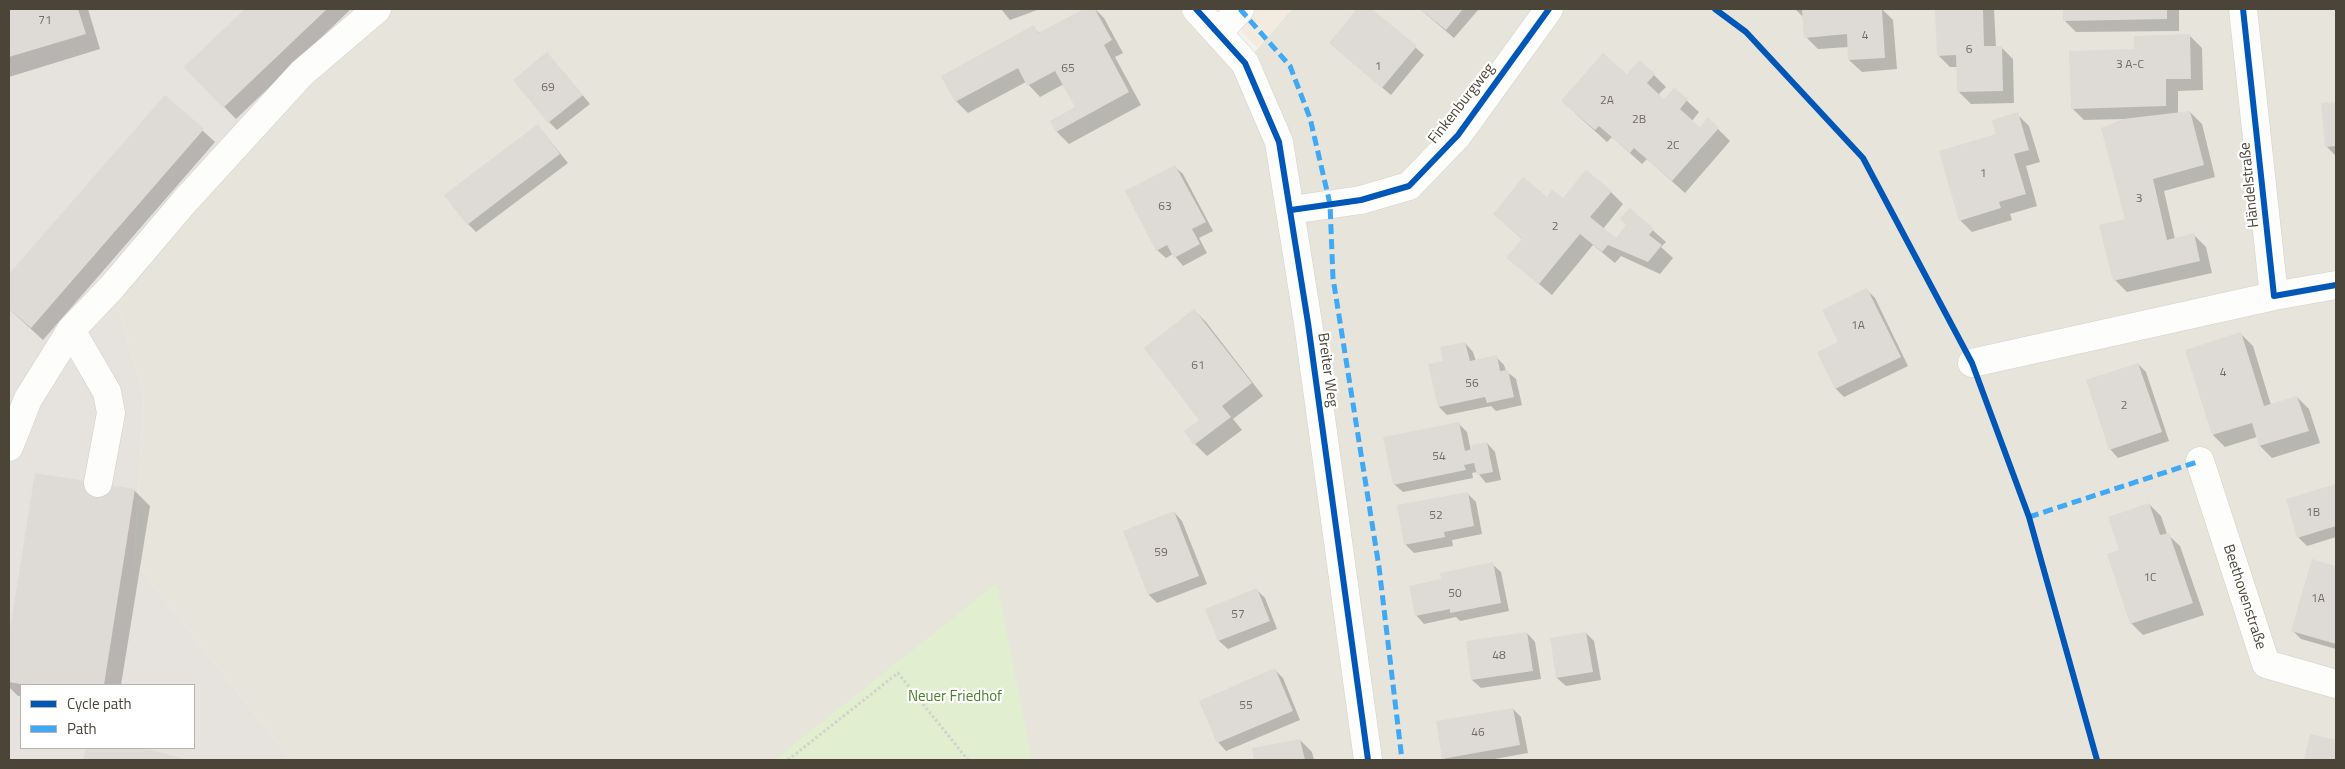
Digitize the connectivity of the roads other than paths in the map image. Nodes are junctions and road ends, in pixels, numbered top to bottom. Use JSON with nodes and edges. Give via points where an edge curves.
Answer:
{"nodes":[{"id":1,"x":377,"y":9,"type":"edge"},
{"id":2,"x":1196,"y":9,"type":"edge"},
{"id":3,"x":1240,"y":9,"type":"edge"},
{"id":4,"x":1549,"y":9,"type":"edge"},
{"id":5,"x":2244,"y":9,"type":"edge"},
{"id":6,"x":1218,"y":33,"type":"junction"},
{"id":7,"x":1291,"y":210,"type":"junction"},
{"id":8,"x":2336,"y":285,"type":"edge"},
{"id":9,"x":2274,"y":296,"type":"junction"},
{"id":10,"x":71,"y":330,"type":"junction"},
{"id":11,"x":1972,"y":363,"type":"dead end"},
{"id":12,"x":9,"y":447,"type":"edge"},
{"id":13,"x":2200,"y":461,"type":"dead end"},
{"id":14,"x":98,"y":483,"type":"dead end"},
{"id":15,"x":2336,"y":684,"type":"edge"},
{"id":16,"x":1368,"y":760,"type":"edge"}],
"edges":[{"from":1,"to":10,"type":"street","via":[[302,73]]},
{"from":2,"to":6,"type":"street","name":"Breiter Weg"},
{"from":3,"to":6,"type":"street"},
{"from":4,"to":7,"type":"street","name":"Finkenburgweg","via":[[1458,135],[1409,186],[1361,200]]},
{"from":5,"to":9,"type":"street","name":"Händelstraße"},
{"from":6,"to":7,"type":"street","name":"Breiter Weg","via":[[1245,63],[1279,142]]},
{"from":7,"to":16,"type":"street","name":"Breiter Weg"},
{"from":8,"to":9,"type":"street"},
{"from":9,"to":11,"type":"street"},
{"from":10,"to":12,"type":"street","via":[[28,399]]},
{"from":10,"to":14,"type":"street","via":[[107,392],[111,413]]},
{"from":13,"to":15,"type":"street","name":"Beethovenstraße","via":[[2266,664]]}]}
